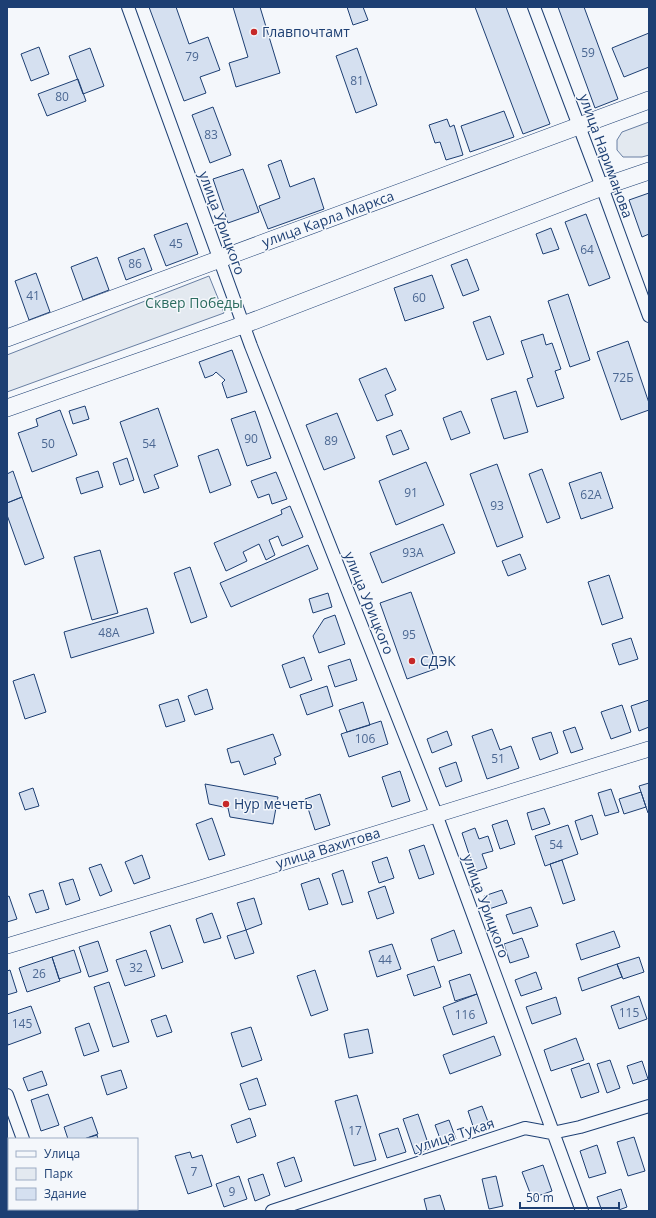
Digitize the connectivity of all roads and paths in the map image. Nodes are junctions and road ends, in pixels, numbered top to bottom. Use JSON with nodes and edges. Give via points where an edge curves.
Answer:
{"nodes":[{"id":1,"x":128,"y":7,"type":"edge"},
{"id":2,"x":534,"y":7,"type":"edge"},
{"id":3,"x":649,"y":100,"type":"edge"},
{"id":4,"x":579,"y":125,"type":"junction"},
{"id":5,"x":649,"y":171,"type":"edge"},
{"id":6,"x":602,"y":187,"type":"junction"},
{"id":7,"x":219,"y":259,"type":"junction"},
{"id":8,"x":649,"y":316,"type":"edge"},
{"id":9,"x":243,"y":325,"type":"junction"},
{"id":10,"x":7,"y":338,"type":"edge"},
{"id":11,"x":7,"y":408,"type":"edge"},
{"id":12,"x":649,"y":748,"type":"edge"},
{"id":13,"x":436,"y":814,"type":"junction"},
{"id":14,"x":7,"y":946,"type":"edge"},
{"id":15,"x":7,"y":1095,"type":"edge"},
{"id":16,"x":649,"y":1106,"type":"edge"},
{"id":17,"x":552,"y":1133,"type":"junction"},
{"id":18,"x":23,"y":1138,"type":"edge"},
{"id":19,"x":272,"y":1211,"type":"edge"},
{"id":20,"x":582,"y":1211,"type":"edge"}],
"edges":[{"from":1,"to":7,"type":"street","name":"улица Урицкого"},
{"from":2,"to":4,"type":"street","name":"улица Нариманова"},
{"from":3,"to":4,"type":"main road","name":"улица Карла Маркса"},
{"from":4,"to":6,"type":"street","name":"улица Нариманова"},
{"from":4,"to":7,"type":"main road","name":"улица Карла Маркса"},
{"from":5,"to":6,"type":"main road"},
{"from":6,"to":8,"type":"street","name":"улица Нариманова"},
{"from":6,"to":9,"type":"main road"},
{"from":7,"to":9,"type":"street","name":"улица Урицкого"},
{"from":7,"to":10,"type":"main road","name":"улица Карла Маркса"},
{"from":9,"to":11,"type":"main road"},
{"from":9,"to":13,"type":"street","name":"улица Урицкого"},
{"from":12,"to":13,"type":"street","name":"улица Вахитова"},
{"from":13,"to":14,"type":"street","name":"улица Вахитова"},
{"from":13,"to":17,"type":"street","name":"улица Урицкого"},
{"from":15,"to":18,"type":"street"},
{"from":16,"to":17,"type":"street","name":"улица Тукая"},
{"from":17,"to":19,"type":"street","name":"улица Тукая","via":[[525,1128]]},
{"from":17,"to":20,"type":"street","name":"улица Урицкого"}]}
